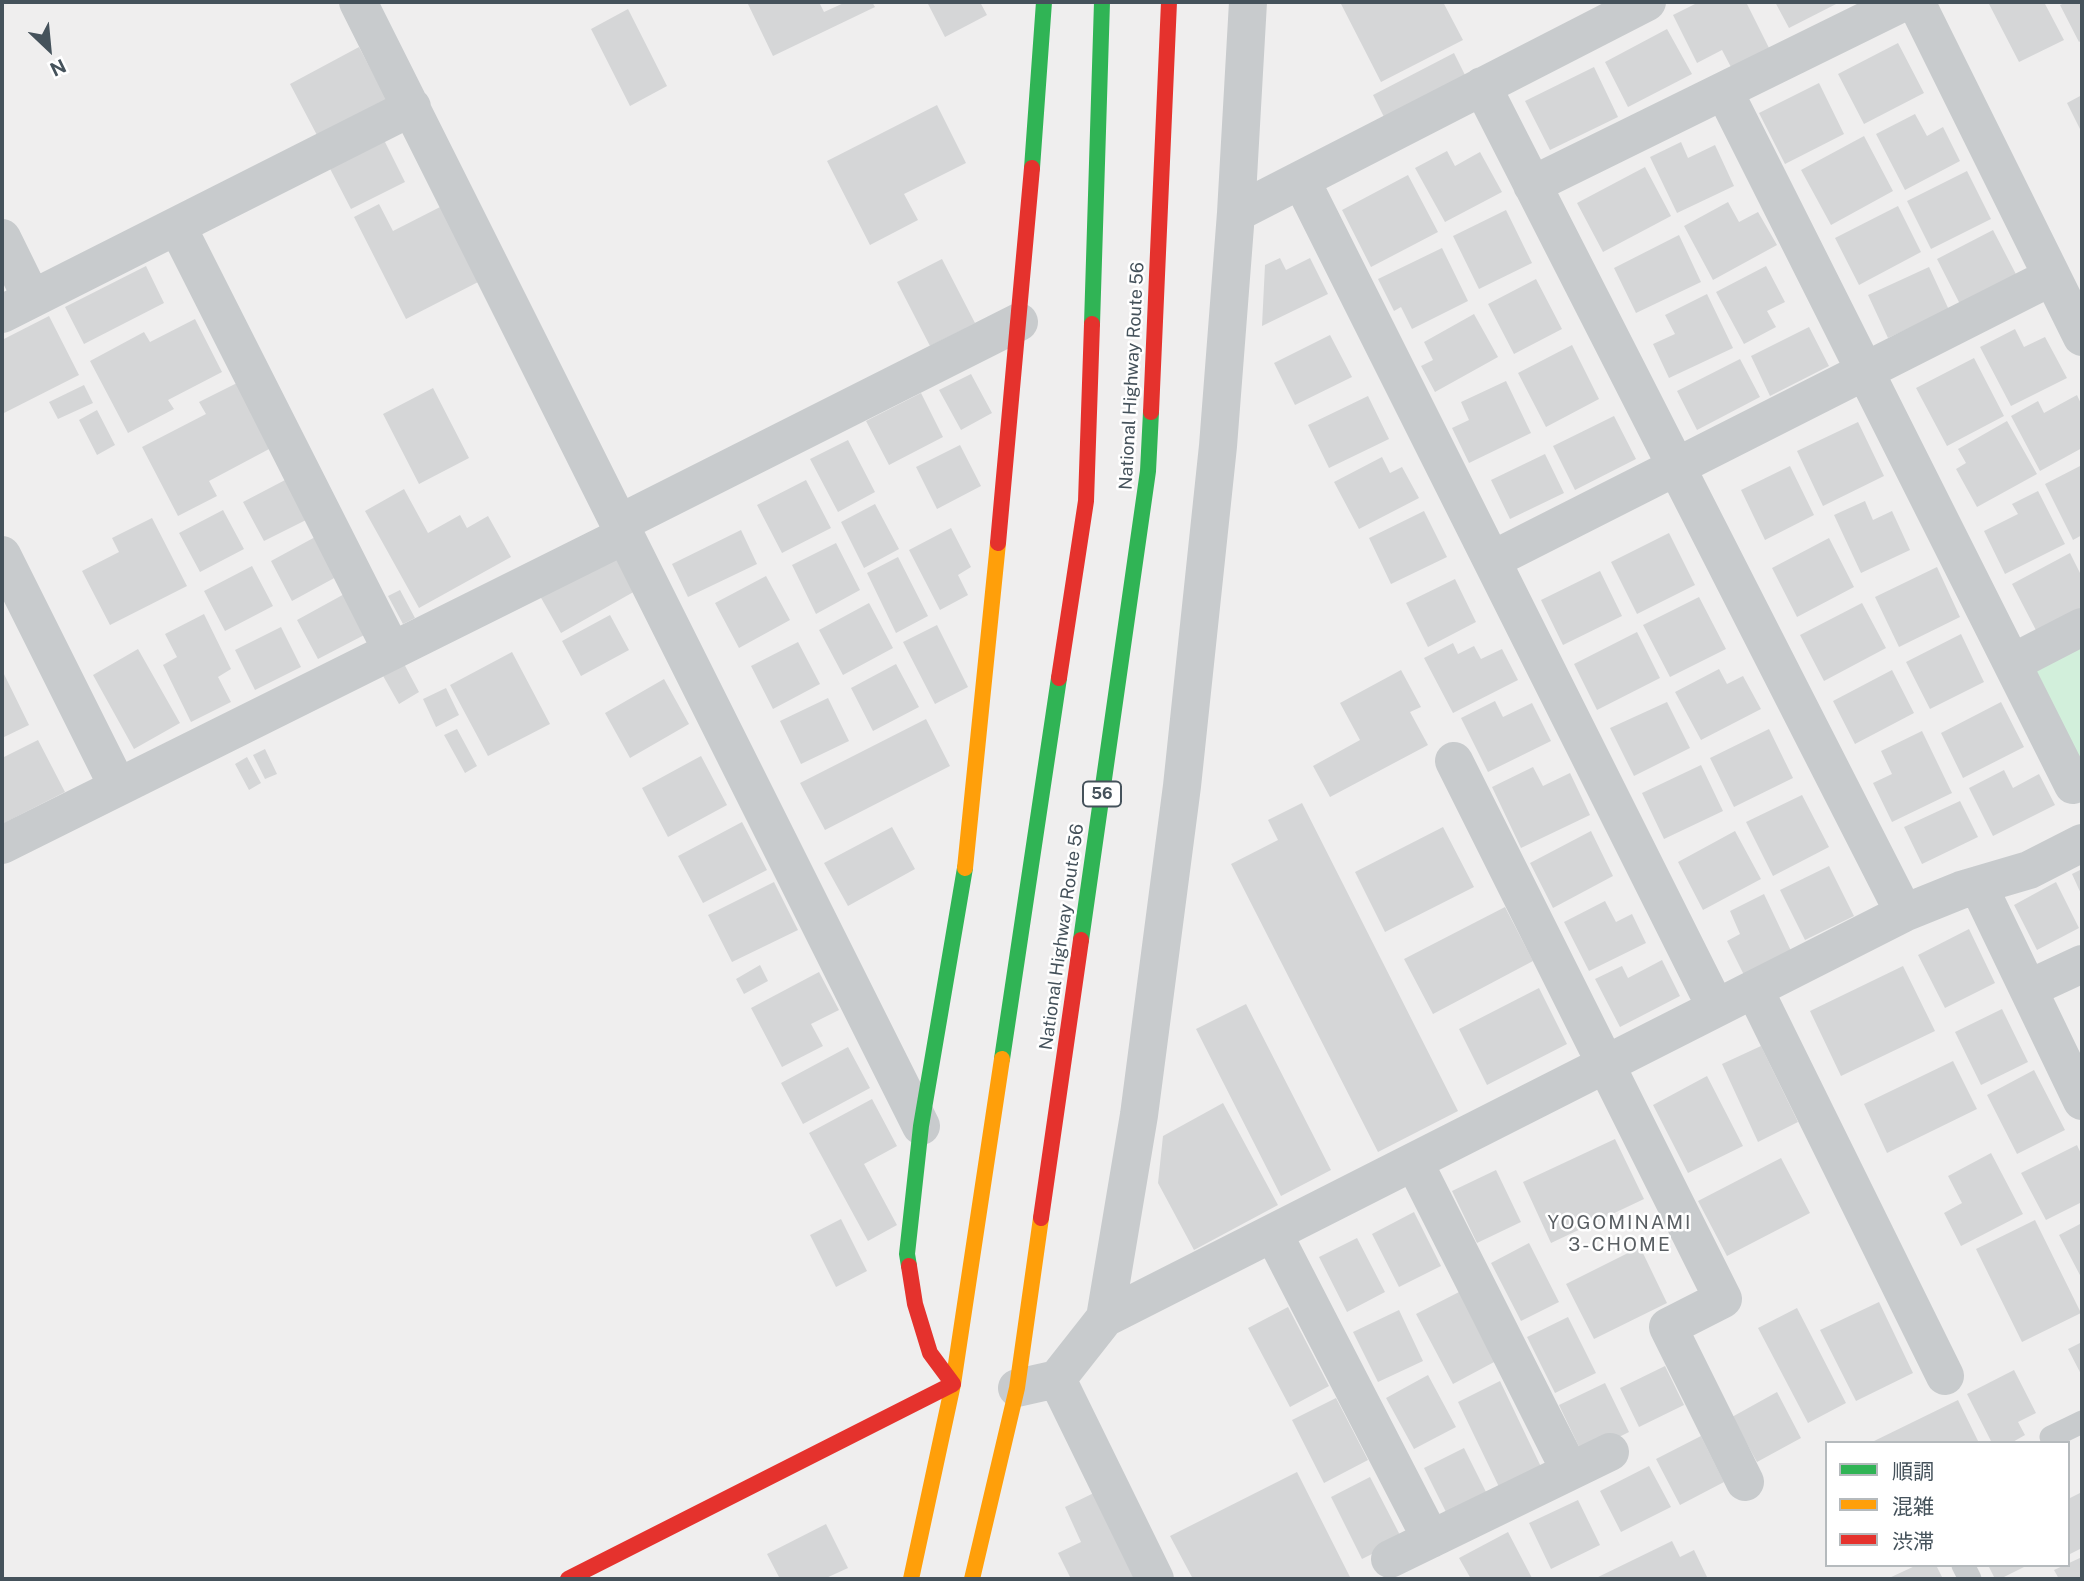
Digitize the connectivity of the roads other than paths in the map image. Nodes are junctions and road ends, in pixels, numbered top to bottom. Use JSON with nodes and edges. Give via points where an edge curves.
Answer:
{"nodes":[{"id":1,"x":358,"y":2,"type":"edge"},
{"id":2,"x":1044,"y":2,"type":"edge"},
{"id":3,"x":1102,"y":2,"type":"edge"},
{"id":4,"x":1169,"y":2,"type":"edge"},
{"id":5,"x":1248,"y":2,"type":"edge"},
{"id":6,"x":1647,"y":2,"type":"edge"},
{"id":7,"x":1904,"y":2,"type":"edge"},
{"id":8,"x":1916,"y":2,"type":"edge"},
{"id":9,"x":1482,"y":86,"type":"junction"},
{"id":10,"x":1724,"y":91,"type":"junction"},
{"id":11,"x":412,"y":107,"type":"junction"},
{"id":12,"x":1301,"y":180,"type":"junction"},
{"id":13,"x":1532,"y":185,"type":"junction"},
{"id":14,"x":1236,"y":213,"type":"junction"},
{"id":15,"x":177,"y":226,"type":"junction"},
{"id":16,"x":2,"y":238,"type":"edge"},
{"id":17,"x":2051,"y":277,"type":"junction"},
{"id":18,"x":17,"y":307,"type":"edge"},
{"id":19,"x":1019,"y":322,"type":"junction"},
{"id":20,"x":2082,"y":337,"type":"edge"},
{"id":21,"x":1866,"y":373,"type":"junction"},
{"id":22,"x":1676,"y":468,"type":"junction"},
{"id":23,"x":621,"y":530,"type":"junction"},
{"id":24,"x":2,"y":555,"type":"edge"},
{"id":25,"x":1492,"y":560,"type":"junction"},
{"id":26,"x":2082,"y":626,"type":"edge"},
{"id":27,"x":392,"y":651,"type":"junction"},
{"id":28,"x":2012,"y":663,"type":"junction"},
{"id":29,"x":1454,"y":761,"type":"dead end"},
{"id":30,"x":118,"y":787,"type":"junction"},
{"id":31,"x":2078,"y":800,"type":"edge"},
{"id":32,"x":2082,"y":843,"type":"edge"},
{"id":33,"x":2,"y":845,"type":"edge"},
{"id":34,"x":1969,"y":887,"type":"junction"},
{"id":35,"x":1904,"y":913,"type":"junction"},
{"id":36,"x":2082,"y":964,"type":"edge"},
{"id":37,"x":1754,"y":989,"type":"junction"},
{"id":38,"x":2028,"y":989,"type":"junction"},
{"id":39,"x":1716,"y":1008,"type":"junction"},
{"id":40,"x":1605,"y":1065,"type":"junction"},
{"id":41,"x":2082,"y":1101,"type":"edge"},
{"id":42,"x":921,"y":1126,"type":"junction"},
{"id":43,"x":1414,"y":1162,"type":"junction"},
{"id":44,"x":1273,"y":1233,"type":"junction"},
{"id":45,"x":1105,"y":1318,"type":"junction"},
{"id":46,"x":1945,"y":1376,"type":"dead end"},
{"id":47,"x":1056,"y":1379,"type":"junction"},
{"id":48,"x":953,"y":1384,"type":"junction"},
{"id":49,"x":1017,"y":1388,"type":"junction"},
{"id":50,"x":2082,"y":1422,"type":"edge"},
{"id":51,"x":2051,"y":1437,"type":"dead end"},
{"id":52,"x":1610,"y":1452,"type":"dead end"},
{"id":53,"x":1570,"y":1471,"type":"junction"},
{"id":54,"x":1745,"y":1482,"type":"dead end"},
{"id":55,"x":1431,"y":1539,"type":"junction"},
{"id":56,"x":1390,"y":1559,"type":"dead end"},
{"id":57,"x":568,"y":1579,"type":"edge"},
{"id":58,"x":911,"y":1579,"type":"edge"},
{"id":59,"x":972,"y":1579,"type":"edge"},
{"id":60,"x":1155,"y":1579,"type":"edge"}],
"edges":[{"from":1,"to":11,"type":"street"},
{"from":2,"to":19,"type":"main road"},
{"from":3,"to":48,"type":"main road","via":[[1086,501]]},
{"from":4,"to":49,"type":"main road","name":"National Highway Route 56","number":"56","via":[[1148,471]]},
{"from":5,"to":14,"type":"street"},
{"from":6,"to":9,"type":"street"},
{"from":7,"to":10,"type":"street"},
{"from":8,"to":17,"type":"street"},
{"from":9,"to":12,"type":"street"},
{"from":9,"to":13,"type":"street"},
{"from":10,"to":13,"type":"street"},
{"from":10,"to":21,"type":"street"},
{"from":11,"to":15,"type":"street"},
{"from":11,"to":23,"type":"street"},
{"from":12,"to":14,"type":"street"},
{"from":12,"to":25,"type":"street"},
{"from":13,"to":22,"type":"street"},
{"from":14,"to":45,"type":"street","via":[[1218,446],[1182,786],[1139,1115]]},
{"from":15,"to":18,"type":"street"},
{"from":15,"to":27,"type":"street"},
{"from":16,"to":18,"type":"street"},
{"from":17,"to":20,"type":"street"},
{"from":17,"to":21,"type":"street"},
{"from":19,"to":23,"type":"street"},
{"from":19,"to":42,"type":"main road","via":[[968,849]]},
{"from":21,"to":22,"type":"street"},
{"from":21,"to":28,"type":"street"},
{"from":22,"to":25,"type":"street"},
{"from":22,"to":35,"type":"street"},
{"from":23,"to":27,"type":"street"},
{"from":23,"to":42,"type":"street"},
{"from":24,"to":30,"type":"street"},
{"from":25,"to":39,"type":"street"},
{"from":26,"to":28,"type":"street"},
{"from":27,"to":30,"type":"street"},
{"from":28,"to":31,"type":"street"},
{"from":29,"to":40,"type":"street"},
{"from":30,"to":33,"type":"street"},
{"from":31,"to":34,"type":"street","via":[[1987,864]]},
{"from":32,"to":34,"type":"street","via":[[2029,870]]},
{"from":34,"to":35,"type":"street"},
{"from":34,"to":38,"type":"street"},
{"from":35,"to":37,"type":"street"},
{"from":36,"to":38,"type":"street"},
{"from":37,"to":39,"type":"street"},
{"from":37,"to":46,"type":"street"},
{"from":38,"to":41,"type":"street"},
{"from":39,"to":40,"type":"street"},
{"from":40,"to":43,"type":"street"},
{"from":40,"to":54,"type":"street","via":[[1723,1299],[1668,1327]]},
{"from":42,"to":48,"type":"main road","via":[[907,1254],[915,1304],[930,1353]]},
{"from":43,"to":44,"type":"street"},
{"from":43,"to":53,"type":"street"},
{"from":44,"to":45,"type":"street"},
{"from":44,"to":55,"type":"street"},
{"from":45,"to":47,"type":"street"},
{"from":47,"to":49,"type":"street"},
{"from":47,"to":60,"type":"street"},
{"from":48,"to":57,"type":"main road"},
{"from":48,"to":58,"type":"main road"},
{"from":49,"to":59,"type":"main road","name":"National Highway Route 56","number":"56"},
{"from":50,"to":51,"type":"lane"},
{"from":52,"to":53,"type":"street"},
{"from":53,"to":55,"type":"street"},
{"from":55,"to":56,"type":"street"}]}
